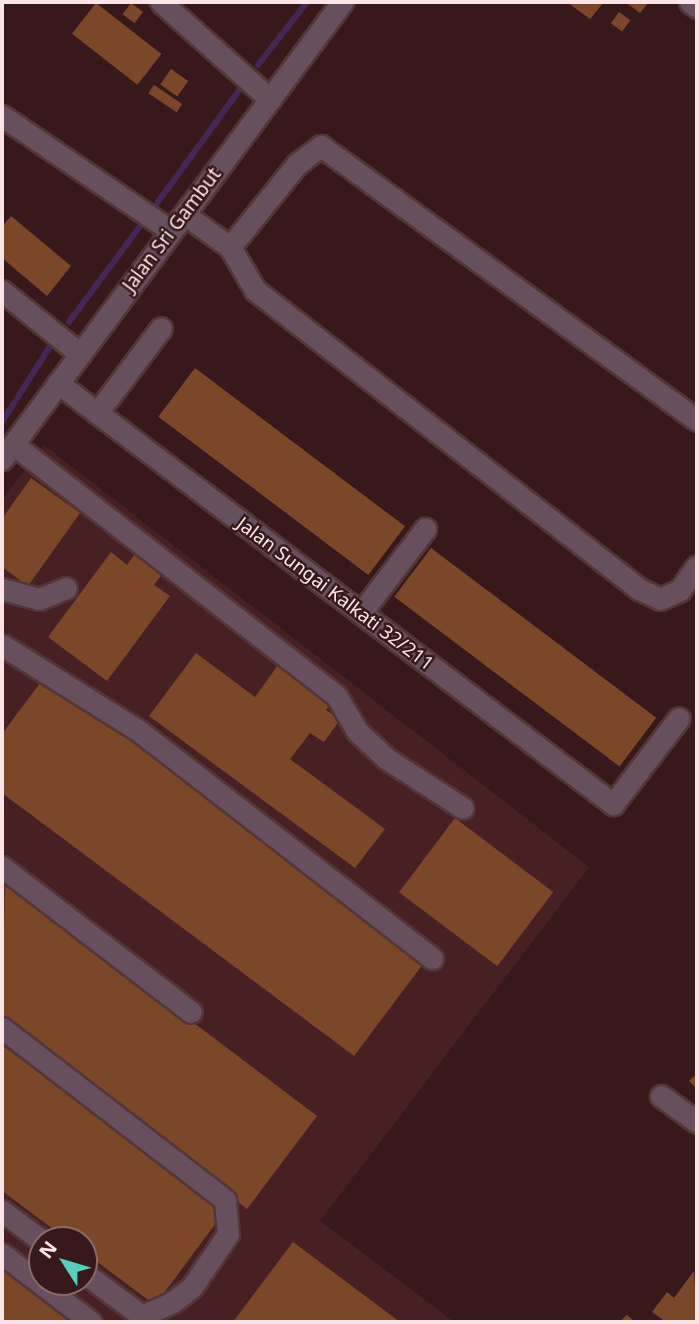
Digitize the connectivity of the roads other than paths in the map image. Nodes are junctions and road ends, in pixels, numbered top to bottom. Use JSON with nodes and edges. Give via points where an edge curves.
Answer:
{"nodes":[{"id":1,"x":161,"y":2,"type":"edge"},
{"id":2,"x":342,"y":2,"type":"edge"},
{"id":3,"x":690,"y":2,"type":"edge"},
{"id":4,"x":697,"y":8,"type":"edge"},
{"id":5,"x":270,"y":99,"type":"junction"},
{"id":6,"x":2,"y":116,"type":"edge"},
{"id":7,"x":184,"y":214,"type":"junction"},
{"id":8,"x":171,"y":231,"type":"junction"},
{"id":9,"x":230,"y":247,"type":"junction"},
{"id":10,"x":2,"y":291,"type":"edge"},
{"id":11,"x":162,"y":328,"type":"dead end"},
{"id":12,"x":80,"y":354,"type":"junction"},
{"id":13,"x":58,"y":383,"type":"junction"},
{"id":14,"x":97,"y":413,"type":"junction"},
{"id":15,"x":697,"y":419,"type":"edge"},
{"id":16,"x":7,"y":451,"type":"edge"},
{"id":17,"x":425,"y":529,"type":"dead end"},
{"id":18,"x":697,"y":566,"type":"edge"},
{"id":19,"x":66,"y":588,"type":"dead end"},
{"id":20,"x":2,"y":589,"type":"edge"},
{"id":21,"x":361,"y":613,"type":"junction"},
{"id":22,"x":5,"y":654,"type":"edge"},
{"id":23,"x":679,"y":718,"type":"dead end"},
{"id":24,"x":463,"y":808,"type":"dead end"},
{"id":25,"x":2,"y":867,"type":"edge"},
{"id":26,"x":432,"y":958,"type":"dead end"},
{"id":27,"x":191,"y":1012,"type":"dead end"},
{"id":28,"x":2,"y":1028,"type":"edge"},
{"id":29,"x":662,"y":1096,"type":"dead end"},
{"id":30,"x":697,"y":1122,"type":"edge"},
{"id":31,"x":2,"y":1211,"type":"edge"},
{"id":32,"x":28,"y":1230,"type":"edge"},
{"id":33,"x":2,"y":1254,"type":"edge"},
{"id":34,"x":98,"y":1283,"type":"edge"},
{"id":35,"x":91,"y":1322,"type":"edge"}],
"edges":[{"from":1,"to":5,"type":"street"},
{"from":2,"to":5,"type":"street","name":"Jalan Sri Gambut"},
{"from":3,"to":4,"type":"street"},
{"from":5,"to":7,"type":"street","name":"Jalan Sri Gambut"},
{"from":6,"to":8,"type":"street"},
{"from":7,"to":8,"type":"street","name":"Jalan Sri Gambut"},
{"from":7,"to":9,"type":"street"},
{"from":8,"to":12,"type":"street","name":"Jalan Sri Gambut"},
{"from":9,"to":15,"type":"street","via":[[296,164],[321,146]]},
{"from":9,"to":18,"type":"street","via":[[255,290],[639,589],[660,599],[680,590]]},
{"from":10,"to":12,"type":"street"},
{"from":11,"to":14,"type":"street"},
{"from":12,"to":13,"type":"street","name":"Jalan Sri Gambut"},
{"from":13,"to":14,"type":"street","name":"Jalan Sungai Kalkati 32/211"},
{"from":13,"to":16,"type":"street","name":"Jalan Sri Gambut"},
{"from":14,"to":21,"type":"street","name":"Jalan Sungai Kalkati 32/211"},
{"from":16,"to":24,"type":"street","via":[[336,695],[356,731],[387,759]]},
{"from":17,"to":21,"type":"street"},
{"from":19,"to":20,"type":"street","via":[[39,599]]},
{"from":21,"to":23,"type":"street","name":"Jalan Sungai Kalkati 32/211","via":[[613,804]]},
{"from":22,"to":26,"type":"street","via":[[139,731]]},
{"from":25,"to":27,"type":"street"},
{"from":28,"to":34,"type":"street","via":[[225,1200],[228,1234],[192,1287],[173,1302],[142,1316]]},
{"from":29,"to":30,"type":"street"},
{"from":31,"to":32,"type":"street"},
{"from":33,"to":35,"type":"street"}]}
